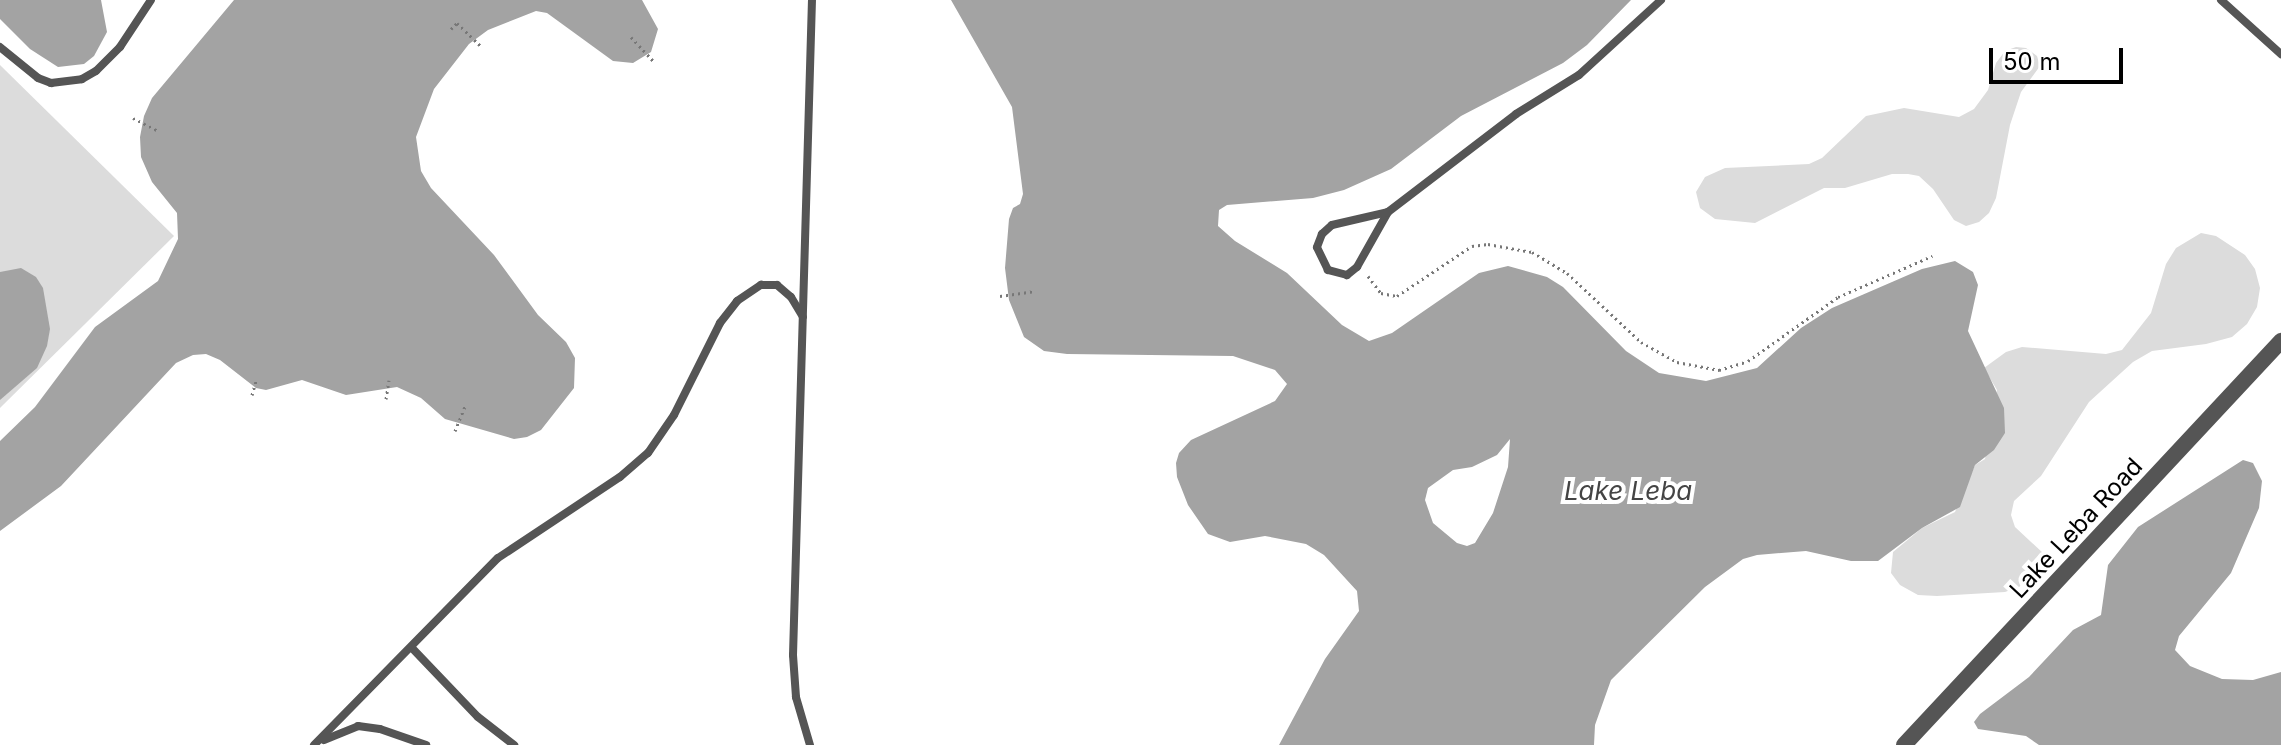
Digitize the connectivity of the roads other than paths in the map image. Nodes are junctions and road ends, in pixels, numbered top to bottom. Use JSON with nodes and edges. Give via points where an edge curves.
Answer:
{"nodes":[{"id":1,"x":151,"y":0,"type":"edge"},
{"id":2,"x":812,"y":0,"type":"edge"},
{"id":3,"x":1661,"y":0,"type":"edge"},
{"id":4,"x":2221,"y":0,"type":"edge"},
{"id":5,"x":0,"y":47,"type":"edge"},
{"id":6,"x":2281,"y":54,"type":"edge"},
{"id":7,"x":1388,"y":212,"type":"junction"},
{"id":8,"x":805,"y":321,"type":"junction"},
{"id":9,"x":2281,"y":341,"type":"edge"},
{"id":10,"x":412,"y":648,"type":"junction"},
{"id":11,"x":315,"y":745,"type":"edge"},
{"id":12,"x":426,"y":745,"type":"edge"},
{"id":13,"x":514,"y":745,"type":"edge"},
{"id":14,"x":810,"y":745,"type":"edge"},
{"id":15,"x":1904,"y":745,"type":"edge"}],
"edges":[{"from":1,"to":5,"type":"lane","via":[[120,47],[82,79],[51,83],[38,78]]},
{"from":2,"to":8,"type":"lane"},
{"from":3,"to":7,"type":"lane","via":[[1579,75],[1516,114]]},
{"from":4,"to":6,"type":"lane"},
{"from":7,"to":7,"type":"lane","via":[[1360,263],[1347,275],[1328,270],[1317,247],[1322,234],[1332,225]]},
{"from":8,"to":10,"type":"lane","via":[[777,285],[761,285],[737,301],[701,354],[674,415],[648,453],[506,551]]},
{"from":8,"to":14,"type":"lane","via":[[793,655],[796,697]]},
{"from":9,"to":15,"type":"street","name":"Lake Leba Road"},
{"from":10,"to":11,"type":"lane"},
{"from":10,"to":13,"type":"lane","via":[[478,717]]},
{"from":11,"to":12,"type":"lane","via":[[358,726]]}]}
